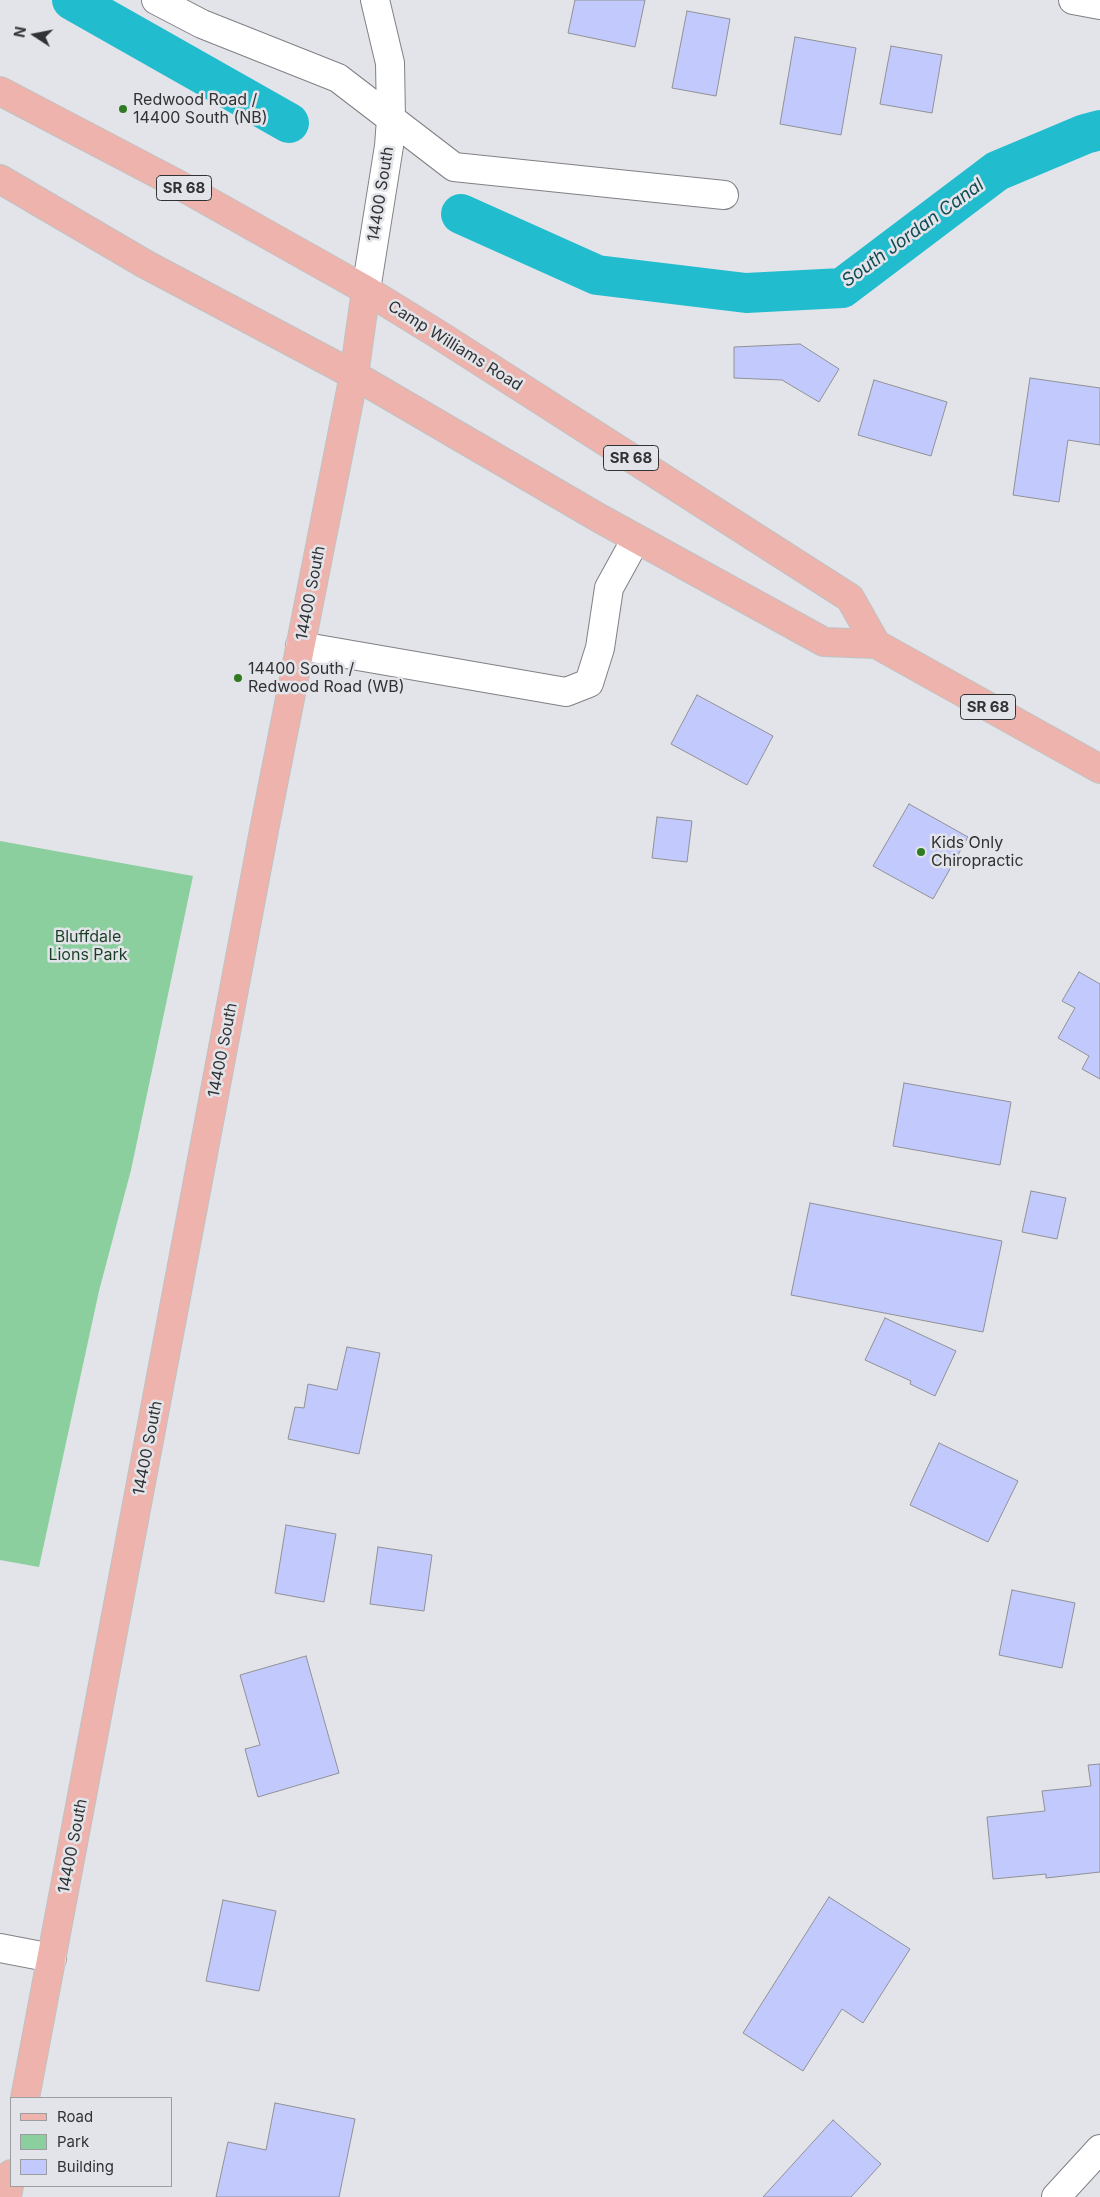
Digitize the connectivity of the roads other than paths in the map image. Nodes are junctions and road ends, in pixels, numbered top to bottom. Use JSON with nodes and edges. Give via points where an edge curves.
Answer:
{"nodes":[{"id":1,"x":156,"y":0,"type":"edge"},
{"id":2,"x":375,"y":0,"type":"edge"},
{"id":3,"x":1073,"y":0,"type":"edge"},
{"id":4,"x":1100,"y":5,"type":"edge"},
{"id":5,"x":0,"y":91,"type":"edge"},
{"id":6,"x":390,"y":119,"type":"junction"},
{"id":7,"x":0,"y":178,"type":"edge"},
{"id":8,"x":724,"y":195,"type":"dead end"},
{"id":9,"x":366,"y":290,"type":"junction"},
{"id":10,"x":354,"y":375,"type":"junction"},
{"id":11,"x":636,"y":539,"type":"junction"},
{"id":12,"x":876,"y":644,"type":"junction"},
{"id":13,"x":300,"y":646,"type":"junction"},
{"id":14,"x":1100,"y":770,"type":"edge"},
{"id":15,"x":0,"y":1948,"type":"edge"},
{"id":16,"x":52,"y":1958,"type":"junction"},
{"id":17,"x":25,"y":2097,"type":"edge"},
{"id":18,"x":1100,"y":2149,"type":"edge"},
{"id":19,"x":10,"y":2180,"type":"edge"},
{"id":20,"x":7,"y":2197,"type":"edge"},
{"id":21,"x":1056,"y":2197,"type":"edge"}],
"edges":[{"from":1,"to":6,"type":"street","via":[[202,24],[338,78]]},
{"from":2,"to":6,"type":"street","name":"14400 South","via":[[390,63]]},
{"from":3,"to":4,"type":"street"},
{"from":5,"to":9,"type":"main road","name":"Camp Williams Road","number":"SR 68","via":[[181,186]]},
{"from":6,"to":8,"type":"street","via":[[454,167]]},
{"from":6,"to":9,"type":"street","name":"14400 South","via":[[389,146]]},
{"from":7,"to":10,"type":"main road","number":"SR 68","via":[[146,264]]},
{"from":9,"to":10,"type":"main road","name":"14400 South"},
{"from":9,"to":12,"type":"main road","name":"Camp Williams Road","number":"SR 68","via":[[850,598]]},
{"from":10,"to":11,"type":"main road","number":"SR 68"},
{"from":10,"to":13,"type":"main road","name":"14400 South"},
{"from":11,"to":12,"type":"main road","number":"SR 68","via":[[824,642]]},
{"from":11,"to":13,"type":"street","via":[[609,588],[600,648],[589,683],[566,692]]},
{"from":12,"to":14,"type":"main road","number":"SR 68"},
{"from":13,"to":16,"type":"main road","name":"14400 South"},
{"from":15,"to":16,"type":"street"},
{"from":16,"to":17,"type":"main road","name":"14400 South"},
{"from":18,"to":21,"type":"street"},
{"from":19,"to":20,"type":"main road"}]}
